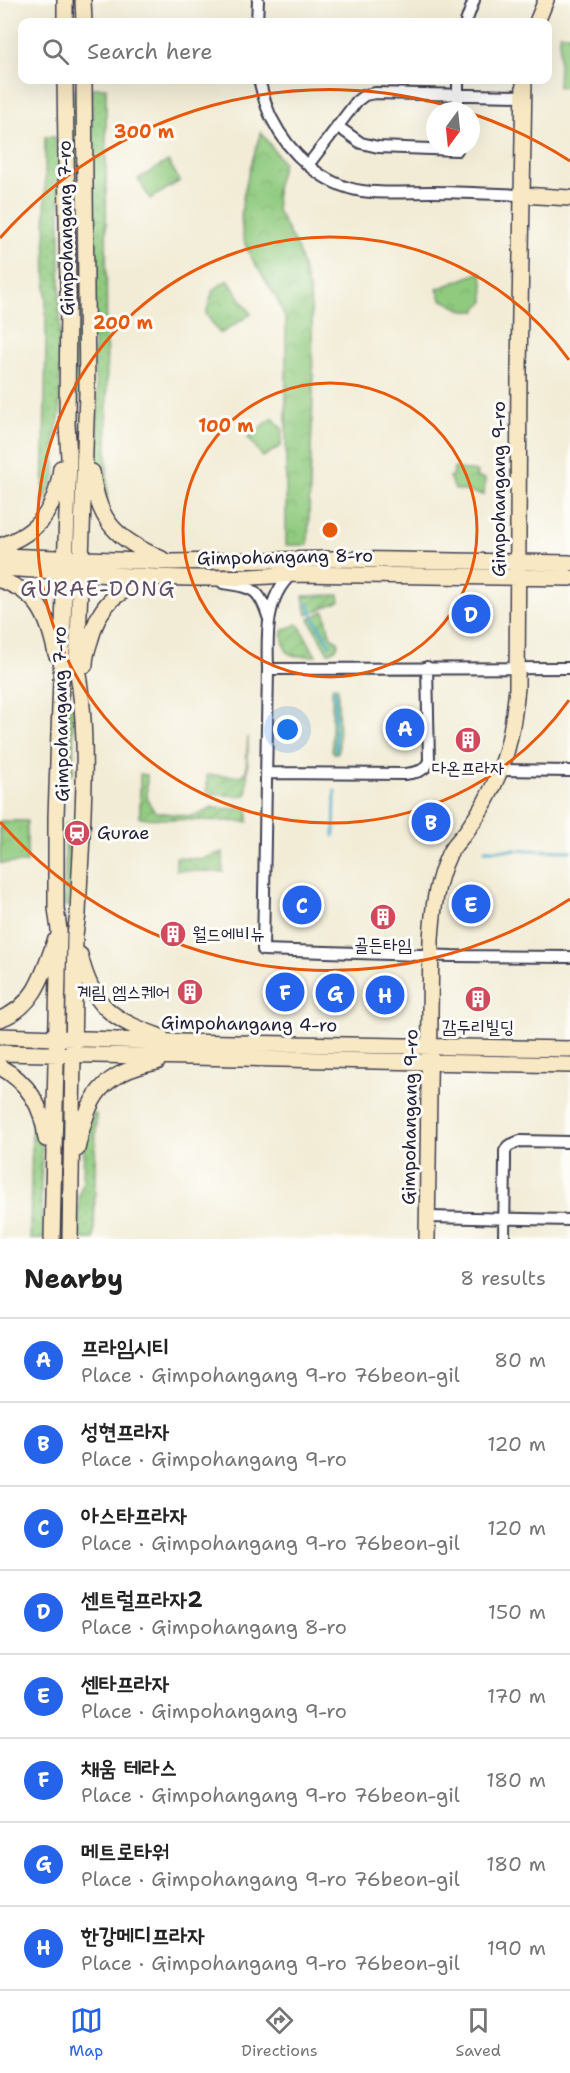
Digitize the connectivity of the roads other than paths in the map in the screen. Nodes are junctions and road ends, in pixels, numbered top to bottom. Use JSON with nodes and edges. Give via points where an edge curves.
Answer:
{"nodes":[{"id":1,"x":65,"y":0,"type":"edge"},
{"id":2,"x":83,"y":0,"type":"edge"},
{"id":3,"x":258,"y":0,"type":"edge"},
{"id":4,"x":474,"y":0,"type":"edge"},
{"id":5,"x":546,"y":0,"type":"edge"},
{"id":6,"x":65,"y":18,"type":"edge"},
{"id":7,"x":84,"y":18,"type":"edge"},
{"id":8,"x":257,"y":18,"type":"edge"},
{"id":9,"x":467,"y":18,"type":"edge"},
{"id":10,"x":539,"y":18,"type":"edge"},
{"id":11,"x":65,"y":84,"type":"edge"},
{"id":12,"x":84,"y":84,"type":"edge"},
{"id":13,"x":260,"y":84,"type":"edge"},
{"id":14,"x":458,"y":84,"type":"edge"},
{"id":15,"x":524,"y":84,"type":"edge"},
{"id":16,"x":458,"y":94,"type":"junction"},
{"id":17,"x":524,"y":96,"type":"junction"},
{"id":18,"x":458,"y":102,"type":"edge"},
{"id":19,"x":337,"y":126,"type":"junction"},
{"id":20,"x":426,"y":148,"type":"edge"},
{"id":21,"x":308,"y":165,"type":"junction"},
{"id":22,"x":522,"y":195,"type":"junction"},
{"id":23,"x":570,"y":198,"type":"edge"},
{"id":24,"x":87,"y":394,"type":"junction"},
{"id":25,"x":67,"y":424,"type":"junction"},
{"id":26,"x":0,"y":546,"type":"edge"},
{"id":27,"x":0,"y":556,"type":"edge"},
{"id":28,"x":171,"y":562,"type":"junction"},
{"id":29,"x":518,"y":562,"type":"junction"},
{"id":30,"x":570,"y":563,"type":"edge"},
{"id":31,"x":74,"y":566,"type":"junction"},
{"id":32,"x":0,"y":568,"type":"edge"},
{"id":33,"x":292,"y":574,"type":"junction"},
{"id":34,"x":168,"y":578,"type":"junction"},
{"id":35,"x":196,"y":578,"type":"junction"},
{"id":36,"x":518,"y":578,"type":"junction"},
{"id":37,"x":570,"y":578,"type":"edge"},
{"id":38,"x":0,"y":579,"type":"edge"},
{"id":39,"x":269,"y":620,"type":"junction"},
{"id":40,"x":427,"y":668,"type":"junction"},
{"id":41,"x":518,"y":668,"type":"junction"},
{"id":42,"x":570,"y":668,"type":"edge"},
{"id":43,"x":268,"y":669,"type":"junction"},
{"id":44,"x":60,"y":688,"type":"junction"},
{"id":45,"x":83,"y":701,"type":"junction"},
{"id":46,"x":501,"y":770,"type":"junction"},
{"id":47,"x":570,"y":771,"type":"edge"},
{"id":48,"x":267,"y":773,"type":"junction"},
{"id":49,"x":59,"y":930,"type":"junction"},
{"id":50,"x":75,"y":935,"type":"junction"},
{"id":51,"x":432,"y":955,"type":"junction"},
{"id":52,"x":570,"y":957,"type":"edge"},
{"id":53,"x":0,"y":1019,"type":"edge"},
{"id":54,"x":0,"y":1036,"type":"edge"},
{"id":55,"x":57,"y":1038,"type":"junction"},
{"id":56,"x":73,"y":1038,"type":"junction"},
{"id":57,"x":570,"y":1049,"type":"edge"},
{"id":58,"x":177,"y":1050,"type":"junction"},
{"id":59,"x":0,"y":1053,"type":"edge"},
{"id":60,"x":56,"y":1054,"type":"junction"},
{"id":61,"x":72,"y":1055,"type":"junction"},
{"id":62,"x":431,"y":1055,"type":"junction"},
{"id":63,"x":570,"y":1065,"type":"edge"},
{"id":64,"x":0,"y":1067,"type":"edge"},
{"id":65,"x":570,"y":1142,"type":"edge"},
{"id":66,"x":70,"y":1181,"type":"junction"},
{"id":67,"x":52,"y":1208,"type":"junction"},
{"id":68,"x":428,"y":1217,"type":"junction"},
{"id":69,"x":505,"y":1220,"type":"junction"},
{"id":70,"x":570,"y":1221,"type":"edge"},
{"id":71,"x":52,"y":1239,"type":"edge"},
{"id":72,"x":70,"y":1239,"type":"edge"},
{"id":73,"x":427,"y":1239,"type":"edge"},
{"id":74,"x":504,"y":1239,"type":"edge"}],
"edges":[{"from":1,"to":6,"type":"street"},
{"from":2,"to":7,"type":"street"},
{"from":3,"to":8,"type":"street"},
{"from":4,"to":9,"type":"street"},
{"from":5,"to":10,"type":"street"},
{"from":11,"to":25,"type":"street","name":"Gimpohangang 7-ro"},
{"from":12,"to":24,"type":"street","name":"Gimpohangang 7-ro"},
{"from":13,"to":21,"type":"street","via":[[275,125]]},
{"from":14,"to":16,"type":"street"},
{"from":15,"to":17,"type":"street","name":"Gimpohangang 9-ro"},
{"from":16,"to":17,"type":"street"},
{"from":16,"to":18,"type":"street"},
{"from":16,"to":19,"type":"street","via":[[365,95]]},
{"from":17,"to":22,"type":"street","name":"Gimpohangang 9-ro"},
{"from":19,"to":20,"type":"street","via":[[361,143]]},
{"from":19,"to":21,"type":"street"},
{"from":21,"to":22,"type":"street","via":[[330,180],[387,194]]},
{"from":22,"to":23,"type":"street"},
{"from":22,"to":29,"type":"street","name":"Gimpohangang 9-ro"},
{"from":24,"to":28,"type":"street","via":[[92,472],[99,507],[107,522],[135,547]]},
{"from":24,"to":31,"type":"street","name":"Gimpohangang 7-ro"},
{"from":25,"to":26,"type":"street","via":[[60,482],[45,518],[17,541]]},
{"from":25,"to":31,"type":"street","name":"Gimpohangang 7-ro"},
{"from":27,"to":31,"type":"street","name":"Gimpohangang 8-ro"},
{"from":28,"to":29,"type":"street","name":"Gimpohangang 8-ro","via":[[333,559]]},
{"from":28,"to":31,"type":"street","name":"Gimpohangang 8-ro"},
{"from":29,"to":30,"type":"street","name":"Gimpohangang 8-ro"},
{"from":29,"to":36,"type":"street","name":"Gimpohangang 9-ro"},
{"from":31,"to":32,"type":"street","name":"Gimpohangang 8-ro"},
{"from":31,"to":34,"type":"street","name":"Gimpohangang 8-ro"},
{"from":31,"to":44,"type":"street","name":"Gimpohangang 7-ro"},
{"from":31,"to":45,"type":"street","name":"Gimpohangang 7-ro","via":[[77,668]]},
{"from":33,"to":35,"type":"street","name":"Gimpohangang 8-ro"},
{"from":33,"to":36,"type":"street","name":"Gimpohangang 8-ro"},
{"from":33,"to":39,"type":"street","via":[[280,586]]},
{"from":34,"to":35,"type":"street","name":"Gimpohangang 8-ro"},
{"from":34,"to":45,"type":"street","via":[[136,585],[105,604],[95,621],[85,657]]},
{"from":35,"to":39,"type":"street","via":[[249,587],[264,603]]},
{"from":36,"to":37,"type":"street","name":"Gimpohangang 8-ro"},
{"from":36,"to":41,"type":"street","name":"Gimpohangang 9-ro"},
{"from":38,"to":44,"type":"street","via":[[27,594],[44,615],[57,656]]},
{"from":39,"to":43,"type":"street"},
{"from":40,"to":41,"type":"street"},
{"from":40,"to":43,"type":"street"},
{"from":40,"to":48,"type":"street","via":[[429,761],[419,772]]},
{"from":41,"to":42,"type":"street"},
{"from":41,"to":46,"type":"street","name":"Gimpohangang 9-ro","via":[[514,717]]},
{"from":43,"to":48,"type":"street"},
{"from":44,"to":49,"type":"street","name":"Gimpohangang 7-ro","via":[[56,896]]},
{"from":45,"to":50,"type":"street","name":"Gimpohangang 7-ro"},
{"from":46,"to":47,"type":"street"},
{"from":46,"to":51,"type":"street","name":"Gimpohangang 9-ro","via":[[484,804],[450,852],[440,877],[434,902]]},
{"from":48,"to":51,"type":"street","via":[[263,950]]},
{"from":49,"to":53,"type":"street","via":[[41,980],[29,1000]]},
{"from":49,"to":55,"type":"street","name":"Gimpohangang 7-ro"},
{"from":50,"to":56,"type":"street","name":"Gimpohangang 7-ro"},
{"from":50,"to":58,"type":"street","via":[[84,973],[106,1009]]},
{"from":51,"to":52,"type":"street"},
{"from":51,"to":62,"type":"street","name":"Gimpohangang 9-ro"},
{"from":54,"to":55,"type":"street","name":"Gimpohangang 4-ro"},
{"from":55,"to":56,"type":"street","name":"Gimpohangang 4-ro"},
{"from":55,"to":60,"type":"street","name":"Gimpohangang 7-ro"},
{"from":56,"to":58,"type":"street","name":"Gimpohangang 4-ro"},
{"from":56,"to":61,"type":"street","name":"Gimpohangang 7-ro"},
{"from":57,"to":62,"type":"street","name":"Gimpohangang 4-ro"},
{"from":58,"to":61,"type":"street","name":"Gimpohangang 4-ro"},
{"from":58,"to":62,"type":"street","name":"Gimpohangang 4-ro"},
{"from":58,"to":66,"type":"street","via":[[116,1077],[93,1098],[84,1117]]},
{"from":59,"to":60,"type":"street","name":"Gimpohangang 4-ro"},
{"from":60,"to":61,"type":"street","name":"Gimpohangang 4-ro"},
{"from":60,"to":67,"type":"street","name":"Gimpohangang 7-ro"},
{"from":61,"to":66,"type":"street","name":"Gimpohangang 7-ro"},
{"from":62,"to":63,"type":"street","name":"Gimpohangang 4-ro"},
{"from":62,"to":68,"type":"street","name":"Gimpohangang 9-ro"},
{"from":64,"to":67,"type":"street","via":[[27,1088],[45,1123]]},
{"from":65,"to":69,"type":"street","via":[[520,1141],[508,1146]]},
{"from":66,"to":72,"type":"street","name":"Gimpohangang 7-ro"},
{"from":67,"to":71,"type":"street","name":"Gimpohangang 7-ro"},
{"from":68,"to":69,"type":"street"},
{"from":68,"to":73,"type":"street","name":"Gimpohangang 9-ro"},
{"from":69,"to":70,"type":"street"},
{"from":69,"to":74,"type":"street"}]}
